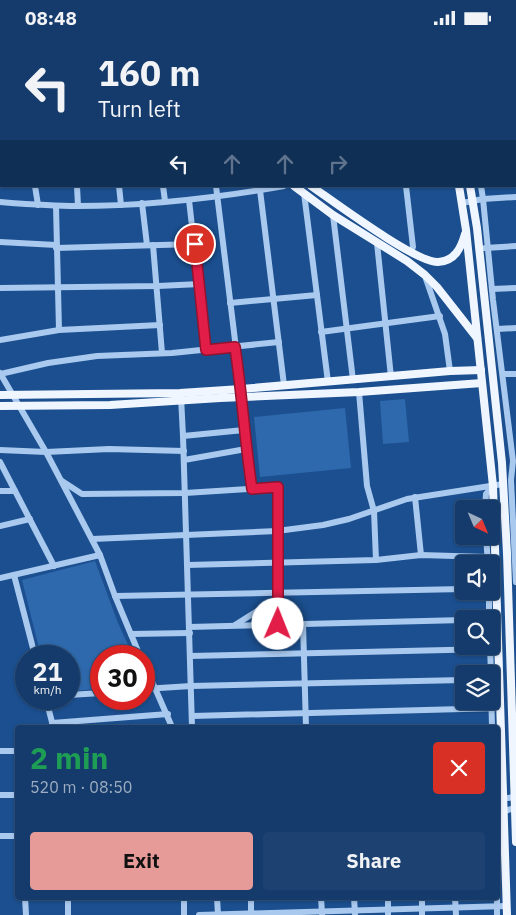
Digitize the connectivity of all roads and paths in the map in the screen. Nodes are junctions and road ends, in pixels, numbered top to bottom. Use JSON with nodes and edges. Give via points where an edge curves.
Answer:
{"nodes":[{"id":1,"x":35,"y":187,"type":"edge"},
{"id":2,"x":77,"y":187,"type":"edge"},
{"id":3,"x":119,"y":187,"type":"edge"},
{"id":4,"x":163,"y":187,"type":"edge"},
{"id":5,"x":216,"y":187,"type":"edge"},
{"id":6,"x":278,"y":187,"type":"edge"},
{"id":7,"x":295,"y":187,"type":"edge"},
{"id":8,"x":313,"y":187,"type":"edge"},
{"id":9,"x":406,"y":187,"type":"edge"},
{"id":10,"x":459,"y":187,"type":"edge"},
{"id":11,"x":470,"y":187,"type":"edge"},
{"id":12,"x":481,"y":187,"type":"edge"},
{"id":13,"x":260,"y":190,"type":"junction"},
{"id":14,"x":304,"y":193,"type":"junction"},
{"id":15,"x":218,"y":196,"type":"junction"},
{"id":16,"x":516,"y":197,"type":"edge"},
{"id":17,"x":484,"y":199,"type":"junction"},
{"id":18,"x":189,"y":200,"type":"junction"},
{"id":19,"x":165,"y":201,"type":"junction"},
{"id":20,"x":473,"y":201,"type":"junction"},
{"id":21,"x":0,"y":202,"type":"edge"},
{"id":22,"x":142,"y":203,"type":"junction"},
{"id":23,"x":462,"y":203,"type":"junction"},
{"id":24,"x":38,"y":205,"type":"junction"},
{"id":25,"x":121,"y":205,"type":"junction"},
{"id":26,"x":56,"y":206,"type":"junction"},
{"id":27,"x":78,"y":206,"type":"junction"},
{"id":28,"x":333,"y":215,"type":"junction"},
{"id":29,"x":466,"y":230,"type":"junction"},
{"id":30,"x":0,"y":242,"type":"edge"},
{"id":31,"x":377,"y":243,"type":"junction"},
{"id":32,"x":195,"y":244,"type":"junction"},
{"id":33,"x":150,"y":245,"type":"junction"},
{"id":34,"x":516,"y":246,"type":"edge"},
{"id":35,"x":56,"y":247,"type":"junction"},
{"id":36,"x":403,"y":247,"type":"junction"},
{"id":37,"x":488,"y":248,"type":"junction"},
{"id":38,"x":479,"y":249,"type":"junction"},
{"id":39,"x":411,"y":252,"type":"junction"},
{"id":40,"x":397,"y":255,"type":"junction"},
{"id":41,"x":425,"y":275,"type":"junction"},
{"id":42,"x":200,"y":284,"type":"junction"},
{"id":43,"x":158,"y":286,"type":"junction"},
{"id":44,"x":57,"y":287,"type":"junction"},
{"id":45,"x":0,"y":288,"type":"edge"},
{"id":46,"x":516,"y":288,"type":"edge"},
{"id":47,"x":492,"y":289,"type":"junction"},
{"id":48,"x":317,"y":295,"type":"junction"},
{"id":49,"x":274,"y":299,"type":"junction"},
{"id":50,"x":230,"y":303,"type":"junction"},
{"id":51,"x":440,"y":316,"type":"junction"},
{"id":52,"x":386,"y":323,"type":"junction"},
{"id":53,"x":160,"y":325,"type":"junction"},
{"id":54,"x":516,"y":328,"type":"edge"},
{"id":55,"x":497,"y":329,"type":"junction"},
{"id":56,"x":59,"y":330,"type":"junction"},
{"id":57,"x":347,"y":330,"type":"junction"},
{"id":58,"x":321,"y":332,"type":"junction"},
{"id":59,"x":478,"y":339,"type":"junction"},
{"id":60,"x":0,"y":340,"type":"edge"},
{"id":61,"x":279,"y":342,"type":"junction"},
{"id":62,"x":235,"y":347,"type":"junction"},
{"id":63,"x":206,"y":350,"type":"junction"},
{"id":64,"x":162,"y":353,"type":"junction"},
{"id":65,"x":481,"y":370,"type":"junction"},
{"id":66,"x":450,"y":371,"type":"junction"},
{"id":67,"x":0,"y":373,"type":"edge"},
{"id":68,"x":516,"y":374,"type":"edge"},
{"id":69,"x":504,"y":375,"type":"junction"},
{"id":70,"x":391,"y":377,"type":"junction"},
{"id":71,"x":353,"y":380,"type":"junction"},
{"id":72,"x":328,"y":382,"type":"junction"},
{"id":73,"x":482,"y":383,"type":"junction"},
{"id":74,"x":284,"y":385,"type":"junction"},
{"id":75,"x":358,"y":392,"type":"junction"},
{"id":76,"x":241,"y":393,"type":"junction"},
{"id":77,"x":0,"y":395,"type":"edge"},
{"id":78,"x":12,"y":395,"type":"junction"},
{"id":79,"x":181,"y":397,"type":"junction"},
{"id":80,"x":18,"y":406,"type":"junction"},
{"id":81,"x":0,"y":407,"type":"edge"},
{"id":82,"x":244,"y":430,"type":"junction"},
{"id":83,"x":183,"y":436,"type":"junction"},
{"id":84,"x":246,"y":449,"type":"junction"},
{"id":85,"x":0,"y":450,"type":"edge"},
{"id":86,"x":184,"y":451,"type":"junction"},
{"id":87,"x":46,"y":452,"type":"junction"},
{"id":88,"x":184,"y":460,"type":"junction"},
{"id":89,"x":514,"y":461,"type":"edge"},
{"id":90,"x":0,"y":462,"type":"edge"},
{"id":91,"x":490,"y":463,"type":"junction"},
{"id":92,"x":502,"y":463,"type":"junction"},
{"id":93,"x":62,"y":481,"type":"junction"},
{"id":94,"x":503,"y":484,"type":"junction"},
{"id":95,"x":493,"y":486,"type":"junction"},
{"id":96,"x":252,"y":489,"type":"junction"},
{"id":97,"x":0,"y":491,"type":"edge"},
{"id":98,"x":15,"y":491,"type":"junction"},
{"id":99,"x":185,"y":493,"type":"junction"},
{"id":100,"x":514,"y":493,"type":"edge"},
{"id":101,"x":82,"y":494,"type":"junction"},
{"id":102,"x":415,"y":497,"type":"junction"},
{"id":103,"x":485,"y":500,"type":"edge"},
{"id":104,"x":72,"y":502,"type":"junction"},
{"id":105,"x":374,"y":511,"type":"junction"},
{"id":106,"x":30,"y":519,"type":"junction"},
{"id":107,"x":0,"y":526,"type":"edge"},
{"id":108,"x":514,"y":527,"type":"edge"},
{"id":109,"x":277,"y":531,"type":"junction"},
{"id":110,"x":187,"y":535,"type":"junction"},
{"id":111,"x":92,"y":539,"type":"junction"},
{"id":112,"x":100,"y":555,"type":"junction"},
{"id":113,"x":421,"y":555,"type":"junction"},
{"id":114,"x":513,"y":555,"type":"edge"},
{"id":115,"x":455,"y":558,"type":"edge"},
{"id":116,"x":376,"y":560,"type":"junction"},
{"id":117,"x":278,"y":562,"type":"junction"},
{"id":118,"x":187,"y":565,"type":"junction"},
{"id":119,"x":54,"y":566,"type":"junction"},
{"id":120,"x":14,"y":575,"type":"junction"},
{"id":121,"x":0,"y":578,"type":"edge"},
{"id":122,"x":516,"y":582,"type":"edge"},
{"id":123,"x":455,"y":589,"type":"edge"},
{"id":124,"x":188,"y":595,"type":"junction"},
{"id":125,"x":115,"y":596,"type":"junction"},
{"id":126,"x":278,"y":596,"type":"junction"},
{"id":127,"x":495,"y":610,"type":"edge"},
{"id":128,"x":455,"y":619,"type":"edge"},
{"id":129,"x":278,"y":624,"type":"junction"},
{"id":130,"x":303,"y":624,"type":"junction"},
{"id":131,"x":234,"y":625,"type":"junction"},
{"id":132,"x":189,"y":630,"type":"junction"},
{"id":133,"x":131,"y":634,"type":"junction"},
{"id":134,"x":32,"y":645,"type":"edge"},
{"id":135,"x":136,"y":645,"type":"edge"},
{"id":136,"x":455,"y":648,"type":"edge"},
{"id":137,"x":304,"y":653,"type":"junction"},
{"id":138,"x":190,"y":655,"type":"junction"},
{"id":139,"x":497,"y":655,"type":"edge"},
{"id":140,"x":455,"y":680,"type":"edge"},
{"id":141,"x":304,"y":684,"type":"junction"},
{"id":142,"x":191,"y":686,"type":"junction"},
{"id":143,"x":155,"y":689,"type":"joint"},
{"id":144,"x":513,"y":692,"type":"edge"},
{"id":145,"x":501,"y":708,"type":"joint"},
{"id":146,"x":49,"y":710,"type":"edge"},
{"id":147,"x":455,"y":710,"type":"edge"},
{"id":148,"x":492,"y":710,"type":"edge"},
{"id":149,"x":305,"y":713,"type":"junction"},
{"id":150,"x":168,"y":714,"type":"junction"},
{"id":151,"x":192,"y":716,"type":"junction"},
{"id":152,"x":53,"y":725,"type":"edge"},
{"id":153,"x":171,"y":725,"type":"edge"},
{"id":154,"x":192,"y":725,"type":"edge"},
{"id":155,"x":306,"y":725,"type":"edge"},
{"id":156,"x":492,"y":725,"type":"edge"},
{"id":157,"x":0,"y":751,"type":"edge"},
{"id":158,"x":15,"y":751,"type":"edge"},
{"id":159,"x":0,"y":795,"type":"edge"},
{"id":160,"x":15,"y":795,"type":"edge"},
{"id":161,"x":516,"y":797,"type":"edge"},
{"id":162,"x":500,"y":798,"type":"edge"},
{"id":163,"x":516,"y":807,"type":"edge"},
{"id":164,"x":501,"y":813,"type":"edge"},
{"id":165,"x":0,"y":836,"type":"edge"},
{"id":166,"x":15,"y":836,"type":"edge"},
{"id":167,"x":516,"y":843,"type":"edge"},
{"id":168,"x":25,"y":900,"type":"edge"},
{"id":169,"x":68,"y":900,"type":"edge"},
{"id":170,"x":184,"y":900,"type":"edge"},
{"id":171,"x":217,"y":900,"type":"edge"},
{"id":172,"x":251,"y":900,"type":"edge"},
{"id":173,"x":321,"y":900,"type":"edge"},
{"id":174,"x":354,"y":900,"type":"edge"},
{"id":175,"x":422,"y":900,"type":"edge"},
{"id":176,"x":455,"y":900,"type":"edge"},
{"id":177,"x":497,"y":900,"type":"edge"},
{"id":178,"x":507,"y":906,"type":"junction"},
{"id":179,"x":422,"y":907,"type":"junction"},
{"id":180,"x":455,"y":907,"type":"junction"},
{"id":181,"x":497,"y":907,"type":"junction"},
{"id":182,"x":388,"y":912,"type":"edge"},
{"id":183,"x":305,"y":913,"type":"edge"},
{"id":184,"x":322,"y":913,"type":"edge"},
{"id":185,"x":355,"y":913,"type":"edge"},
{"id":186,"x":251,"y":914,"type":"edge"},
{"id":187,"x":26,"y":915,"type":"edge"},
{"id":188,"x":68,"y":915,"type":"edge"},
{"id":189,"x":184,"y":915,"type":"edge"},
{"id":190,"x":199,"y":915,"type":"edge"},
{"id":191,"x":218,"y":915,"type":"edge"},
{"id":192,"x":422,"y":915,"type":"edge"},
{"id":193,"x":456,"y":915,"type":"edge"},
{"id":194,"x":497,"y":915,"type":"edge"},
{"id":195,"x":507,"y":915,"type":"edge"}],
"edges":[{"from":1,"to":24,"type":"street"},
{"from":2,"to":27,"type":"street"},
{"from":3,"to":25,"type":"street"},
{"from":4,"to":19,"type":"street"},
{"from":5,"to":15,"type":"street"},
{"from":6,"to":13,"type":"street"},
{"from":7,"to":14,"type":"main road"},
{"from":8,"to":36,"type":"main road"},
{"from":9,"to":39,"type":"street"},
{"from":10,"to":23,"type":"main road"},
{"from":11,"to":20,"type":"main road"},
{"from":12,"to":17,"type":"street"},
{"from":13,"to":15,"type":"street"},
{"from":13,"to":49,"type":"street"},
{"from":14,"to":28,"type":"main road"},
{"from":14,"to":48,"type":"street"},
{"from":15,"to":18,"type":"street"},
{"from":15,"to":50,"type":"street"},
{"from":16,"to":17,"type":"street"},
{"from":17,"to":20,"type":"street"},
{"from":17,"to":37,"type":"street"},
{"from":18,"to":19,"type":"street"},
{"from":18,"to":32,"type":"street"},
{"from":19,"to":22,"type":"street"},
{"from":20,"to":23,"type":"street"},
{"from":20,"to":38,"type":"main road"},
{"from":21,"to":24,"type":"street"},
{"from":22,"to":25,"type":"street"},
{"from":22,"to":33,"type":"street"},
{"from":23,"to":29,"type":"main road"},
{"from":24,"to":26,"type":"street"},
{"from":25,"to":27,"type":"street"},
{"from":26,"to":27,"type":"street"},
{"from":26,"to":35,"type":"street"},
{"from":28,"to":31,"type":"main road"},
{"from":28,"to":57,"type":"street"},
{"from":29,"to":39,"type":"main road","via":[[458,252],[450,259],[438,262]]},
{"from":29,"to":59,"type":"main road"},
{"from":30,"to":35,"type":"street"},
{"from":31,"to":40,"type":"main road"},
{"from":31,"to":52,"type":"street"},
{"from":32,"to":33,"type":"street"},
{"from":32,"to":42,"type":"street"},
{"from":33,"to":35,"type":"street"},
{"from":33,"to":43,"type":"street"},
{"from":34,"to":37,"type":"street"},
{"from":35,"to":44,"type":"street"},
{"from":36,"to":39,"type":"main road"},
{"from":36,"to":40,"type":"main road"},
{"from":37,"to":38,"type":"street"},
{"from":37,"to":47,"type":"street"},
{"from":38,"to":92,"type":"main road"},
{"from":40,"to":41,"type":"main road"},
{"from":41,"to":51,"type":"street"},
{"from":41,"to":59,"type":"main road"},
{"from":42,"to":43,"type":"street"},
{"from":42,"to":63,"type":"street"},
{"from":43,"to":44,"type":"street"},
{"from":43,"to":53,"type":"street"},
{"from":44,"to":45,"type":"street"},
{"from":44,"to":56,"type":"street"},
{"from":46,"to":47,"type":"street"},
{"from":47,"to":55,"type":"street"},
{"from":48,"to":49,"type":"street"},
{"from":48,"to":58,"type":"street"},
{"from":49,"to":50,"type":"street"},
{"from":49,"to":61,"type":"street"},
{"from":50,"to":62,"type":"street"},
{"from":51,"to":52,"type":"street"},
{"from":51,"to":66,"type":"street"},
{"from":52,"to":57,"type":"street"},
{"from":52,"to":70,"type":"street"},
{"from":53,"to":56,"type":"street"},
{"from":53,"to":64,"type":"street"},
{"from":54,"to":55,"type":"street"},
{"from":55,"to":69,"type":"street"},
{"from":56,"to":60,"type":"street"},
{"from":57,"to":58,"type":"street"},
{"from":57,"to":71,"type":"street"},
{"from":58,"to":72,"type":"street"},
{"from":59,"to":65,"type":"main road"},
{"from":61,"to":62,"type":"street"},
{"from":61,"to":74,"type":"street"},
{"from":62,"to":63,"type":"street"},
{"from":62,"to":76,"type":"street"},
{"from":63,"to":64,"type":"street"},
{"from":64,"to":67,"type":"street","via":[[80,357]]},
{"from":65,"to":66,"type":"main road"},
{"from":65,"to":73,"type":"main road"},
{"from":66,"to":70,"type":"main road"},
{"from":67,"to":78,"type":"street"},
{"from":68,"to":69,"type":"street"},
{"from":69,"to":89,"type":"street"},
{"from":70,"to":71,"type":"main road"},
{"from":71,"to":72,"type":"main road"},
{"from":72,"to":74,"type":"main road"},
{"from":73,"to":75,"type":"main road"},
{"from":73,"to":91,"type":"main road"},
{"from":74,"to":76,"type":"main road"},
{"from":75,"to":76,"type":"main road"},
{"from":75,"to":105,"type":"street","via":[[367,486]]},
{"from":76,"to":79,"type":"main road"},
{"from":76,"to":82,"type":"street"},
{"from":77,"to":78,"type":"main road"},
{"from":78,"to":79,"type":"main road"},
{"from":78,"to":80,"type":"street"},
{"from":79,"to":80,"type":"main road","via":[[110,405]]},
{"from":79,"to":83,"type":"street"},
{"from":80,"to":81,"type":"main road"},
{"from":80,"to":87,"type":"street"},
{"from":82,"to":83,"type":"street"},
{"from":82,"to":84,"type":"street"},
{"from":83,"to":86,"type":"street"},
{"from":84,"to":88,"type":"street"},
{"from":84,"to":96,"type":"street"},
{"from":85,"to":87,"type":"street"},
{"from":86,"to":87,"type":"street","via":[[110,449]]},
{"from":86,"to":88,"type":"street"},
{"from":87,"to":93,"type":"street"},
{"from":88,"to":99,"type":"street"},
{"from":89,"to":92,"type":"street"},
{"from":89,"to":100,"type":"street","via":[[511,480]]},
{"from":90,"to":98,"type":"street"},
{"from":91,"to":92,"type":"street"},
{"from":91,"to":95,"type":"main road"},
{"from":92,"to":94,"type":"main road"},
{"from":93,"to":101,"type":"street"},
{"from":93,"to":104,"type":"street"},
{"from":94,"to":95,"type":"street"},
{"from":94,"to":114,"type":"main road"},
{"from":95,"to":102,"type":"street"},
{"from":95,"to":103,"type":"street"},
{"from":95,"to":127,"type":"main road"},
{"from":96,"to":99,"type":"street"},
{"from":96,"to":109,"type":"street","via":[[278,487]]},
{"from":97,"to":98,"type":"street"},
{"from":98,"to":106,"type":"street"},
{"from":99,"to":101,"type":"street"},
{"from":99,"to":110,"type":"street"},
{"from":100,"to":108,"type":"street"},
{"from":101,"to":104,"type":"street"},
{"from":102,"to":105,"type":"street"},
{"from":102,"to":113,"type":"street"},
{"from":104,"to":111,"type":"street"},
{"from":105,"to":109,"type":"street","via":[[323,525]]},
{"from":105,"to":116,"type":"street"},
{"from":106,"to":107,"type":"street"},
{"from":106,"to":119,"type":"street"},
{"from":108,"to":114,"type":"street"},
{"from":109,"to":110,"type":"street"},
{"from":109,"to":117,"type":"street"},
{"from":110,"to":111,"type":"street"},
{"from":110,"to":118,"type":"street"},
{"from":111,"to":112,"type":"street"},
{"from":112,"to":119,"type":"street"},
{"from":112,"to":125,"type":"street"},
{"from":113,"to":115,"type":"street"},
{"from":113,"to":116,"type":"street"},
{"from":114,"to":122,"type":"street"},
{"from":114,"to":144,"type":"main road"},
{"from":116,"to":117,"type":"street"},
{"from":117,"to":118,"type":"street"},
{"from":117,"to":126,"type":"street"},
{"from":118,"to":124,"type":"street"},
{"from":119,"to":120,"type":"street"},
{"from":120,"to":121,"type":"street"},
{"from":120,"to":134,"type":"street"},
{"from":123,"to":126,"type":"street"},
{"from":124,"to":125,"type":"street"},
{"from":124,"to":126,"type":"street"},
{"from":124,"to":132,"type":"street"},
{"from":125,"to":133,"type":"street"},
{"from":126,"to":129,"type":"street"},
{"from":126,"to":131,"type":"street"},
{"from":128,"to":130,"type":"street"},
{"from":129,"to":130,"type":"street"},
{"from":129,"to":131,"type":"street"},
{"from":130,"to":137,"type":"street"},
{"from":131,"to":132,"type":"street"},
{"from":132,"to":133,"type":"street"},
{"from":132,"to":138,"type":"street"},
{"from":133,"to":135,"type":"street"},
{"from":136,"to":137,"type":"street"},
{"from":137,"to":138,"type":"street"},
{"from":137,"to":141,"type":"street"},
{"from":138,"to":142,"type":"street"},
{"from":139,"to":145,"type":"main road"},
{"from":140,"to":141,"type":"street"},
{"from":141,"to":142,"type":"street"},
{"from":141,"to":149,"type":"street"},
{"from":142,"to":143,"type":"street"},
{"from":142,"to":151,"type":"street"},
{"from":143,"to":150,"type":"street"},
{"from":144,"to":161,"type":"main road"},
{"from":145,"to":162,"type":"main road"},
{"from":146,"to":152,"type":"street"},
{"from":147,"to":149,"type":"street"},
{"from":148,"to":156,"type":"street"},
{"from":149,"to":151,"type":"street"},
{"from":149,"to":155,"type":"street"},
{"from":150,"to":152,"type":"street"},
{"from":150,"to":153,"type":"street"},
{"from":151,"to":154,"type":"street"},
{"from":157,"to":158,"type":"street"},
{"from":159,"to":160,"type":"street"},
{"from":161,"to":162,"type":"street"},
{"from":161,"to":163,"type":"main road"},
{"from":162,"to":164,"type":"main road"},
{"from":163,"to":164,"type":"street"},
{"from":163,"to":167,"type":"main road"},
{"from":164,"to":178,"type":"main road"},
{"from":165,"to":166,"type":"street"},
{"from":168,"to":187,"type":"street"},
{"from":169,"to":188,"type":"street"},
{"from":170,"to":189,"type":"street"},
{"from":171,"to":191,"type":"street"},
{"from":172,"to":186,"type":"street"},
{"from":173,"to":184,"type":"street"},
{"from":174,"to":185,"type":"street"},
{"from":175,"to":179,"type":"street"},
{"from":176,"to":180,"type":"street"},
{"from":177,"to":181,"type":"street"},
{"from":178,"to":181,"type":"street"},
{"from":178,"to":195,"type":"main road"},
{"from":179,"to":180,"type":"street"},
{"from":179,"to":182,"type":"street"},
{"from":179,"to":192,"type":"street"},
{"from":180,"to":181,"type":"street"},
{"from":180,"to":193,"type":"street"},
{"from":181,"to":194,"type":"street"},
{"from":182,"to":185,"type":"street"},
{"from":183,"to":184,"type":"street"},
{"from":183,"to":186,"type":"street"},
{"from":184,"to":185,"type":"street"},
{"from":186,"to":191,"type":"street"},
{"from":190,"to":191,"type":"street"}]}
